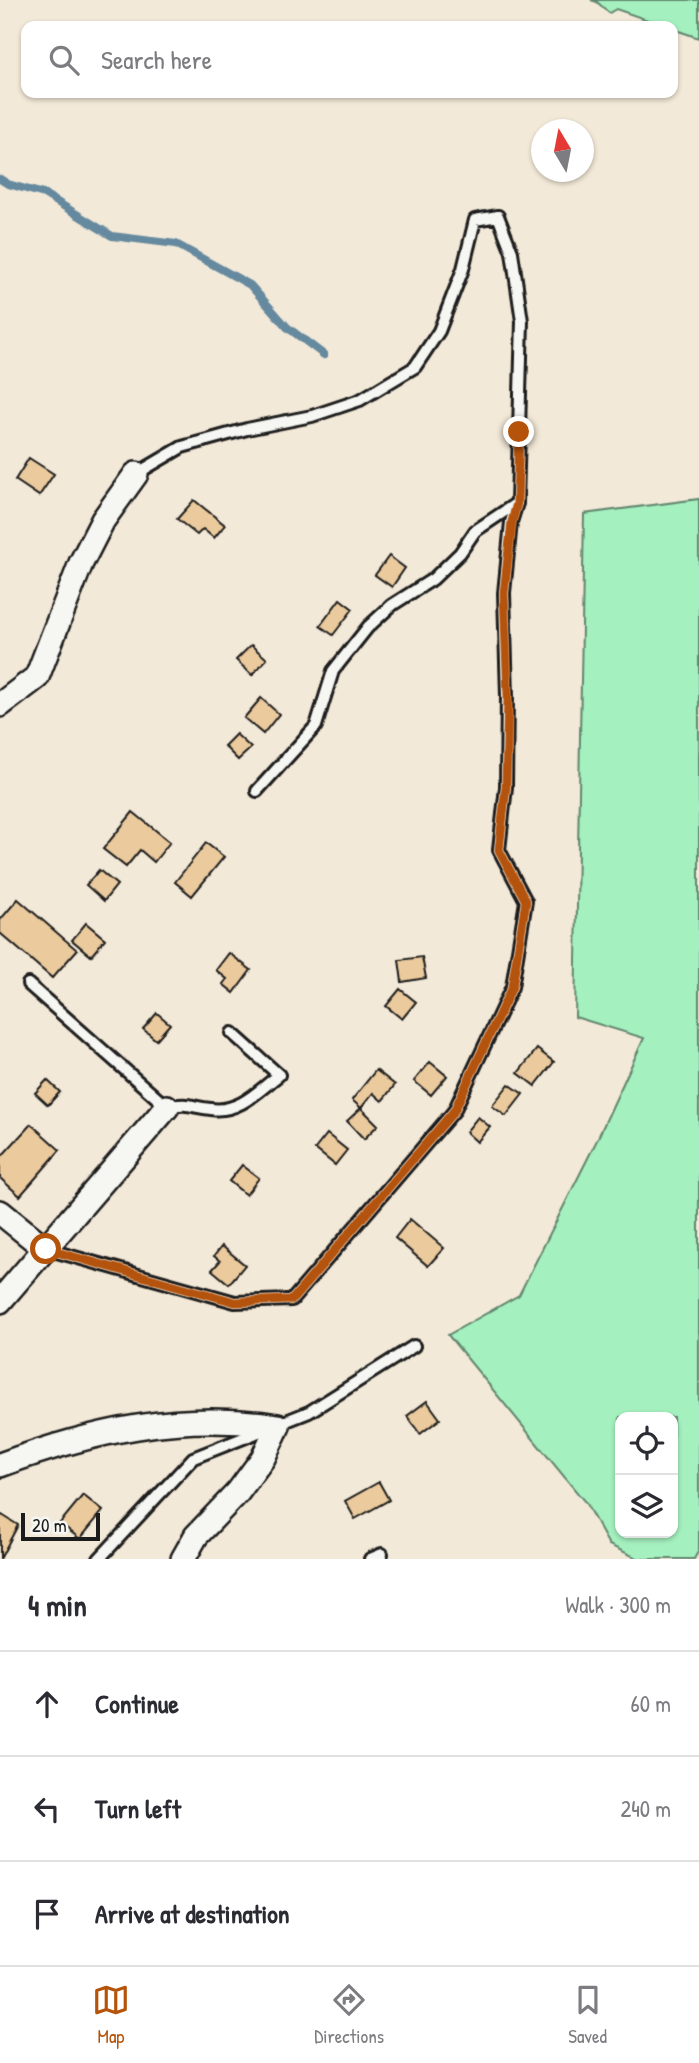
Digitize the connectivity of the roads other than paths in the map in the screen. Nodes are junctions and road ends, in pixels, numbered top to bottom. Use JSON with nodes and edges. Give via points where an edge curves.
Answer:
{"nodes":[{"id":1,"x":135,"y":474,"type":"joint"},
{"id":2,"x":517,"y":503,"type":"junction"},
{"id":3,"x":0,"y":705,"type":"edge"},
{"id":4,"x":257,"y":791,"type":"dead end"},
{"id":5,"x":28,"y":984,"type":"dead end"},
{"id":6,"x":232,"y":1033,"type":"dead end"},
{"id":7,"x":167,"y":1107,"type":"junction"},
{"id":8,"x":0,"y":1212,"type":"edge"},
{"id":9,"x":46,"y":1249,"type":"junction"},
{"id":10,"x":0,"y":1301,"type":"edge"},
{"id":11,"x":414,"y":1346,"type":"dead end"},
{"id":12,"x":278,"y":1426,"type":"junction"},
{"id":13,"x":0,"y":1465,"type":"edge"},
{"id":14,"x":99,"y":1559,"type":"edge"},
{"id":15,"x":183,"y":1559,"type":"edge"},
{"id":16,"x":370,"y":1559,"type":"edge"},
{"id":17,"x":379,"y":1559,"type":"edge"}],
"edges":[{"from":1,"to":2,"type":"lane","via":[[182,447],[359,400],[415,367],[439,331],[463,269],[475,220],[498,216],[512,252],[522,321]]},
{"from":1,"to":3,"type":"street","via":[[81,563],[37,677]]},
{"from":2,"to":4,"type":"lane","via":[[475,531],[433,579],[368,627],[333,671],[316,726]]},
{"from":2,"to":9,"type":"lane","via":[[504,593],[508,696],[499,850],[526,901],[512,987],[454,1111],[292,1300],[235,1302]]},
{"from":5,"to":7,"type":"lane"},
{"from":6,"to":7,"type":"lane","via":[[279,1075],[237,1107],[213,1110],[185,1103]]},
{"from":7,"to":9,"type":"street"},
{"from":8,"to":9,"type":"street"},
{"from":9,"to":10,"type":"street"},
{"from":11,"to":12,"type":"lane","via":[[309,1412]]},
{"from":12,"to":13,"type":"street","via":[[195,1420],[133,1426]]},
{"from":12,"to":14,"type":"lane","via":[[192,1458]]},
{"from":12,"to":15,"type":"street","via":[[263,1458],[196,1535]]},
{"from":16,"to":17,"type":"lane","via":[[382,1554]]}]}
